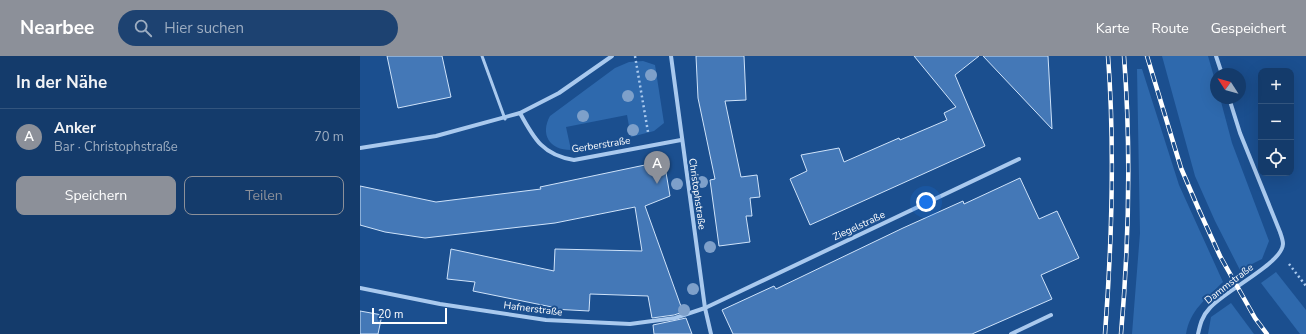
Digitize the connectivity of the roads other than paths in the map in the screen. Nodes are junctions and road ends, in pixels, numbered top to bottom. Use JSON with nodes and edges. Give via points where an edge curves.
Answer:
{"nodes":[{"id":1,"x":482,"y":56,"type":"edge"},
{"id":2,"x":612,"y":56,"type":"edge"},
{"id":3,"x":671,"y":56,"type":"edge"},
{"id":4,"x":1216,"y":56,"type":"edge"},
{"id":5,"x":1220,"y":68,"type":"edge"},
{"id":6,"x":1231,"y":104,"type":"edge"},
{"id":7,"x":520,"y":113,"type":"junction"},
{"id":8,"x":505,"y":119,"type":"junction"},
{"id":9,"x":681,"y":140,"type":"junction"},
{"id":10,"x":360,"y":148,"type":"edge"},
{"id":11,"x":1019,"y":159,"type":"dead end"},
{"id":12,"x":360,"y":288,"type":"edge"},
{"id":13,"x":705,"y":308,"type":"junction"},
{"id":14,"x":1051,"y":315,"type":"dead end"},
{"id":15,"x":711,"y":334,"type":"edge"},
{"id":16,"x":1011,"y":334,"type":"edge"},
{"id":17,"x":1198,"y":334,"type":"edge"}],
"edges":[{"from":1,"to":8,"type":"lane"},
{"from":2,"to":7,"type":"street","via":[[559,93]]},
{"from":3,"to":9,"type":"street","name":"Christophstraße"},
{"from":4,"to":5,"type":"street"},
{"from":6,"to":17,"type":"street","name":"Dammstraße","via":[[1283,244],[1280,253],[1270,262],[1209,308],[1200,322]]},
{"from":7,"to":8,"type":"street"},
{"from":7,"to":9,"type":"street","name":"Gerberstraße","via":[[533,137],[546,150],[559,157],[574,160]]},
{"from":8,"to":10,"type":"street","via":[[436,136]]},
{"from":9,"to":13,"type":"street","name":"Christophstraße"},
{"from":11,"to":13,"type":"street","name":"Ziegelstraße"},
{"from":12,"to":13,"type":"street","name":"Hafnerstraße","via":[[440,304],[546,320],[630,324],[675,318]]},
{"from":13,"to":15,"type":"street","name":"Christophstraße"},
{"from":14,"to":16,"type":"street"}]}
